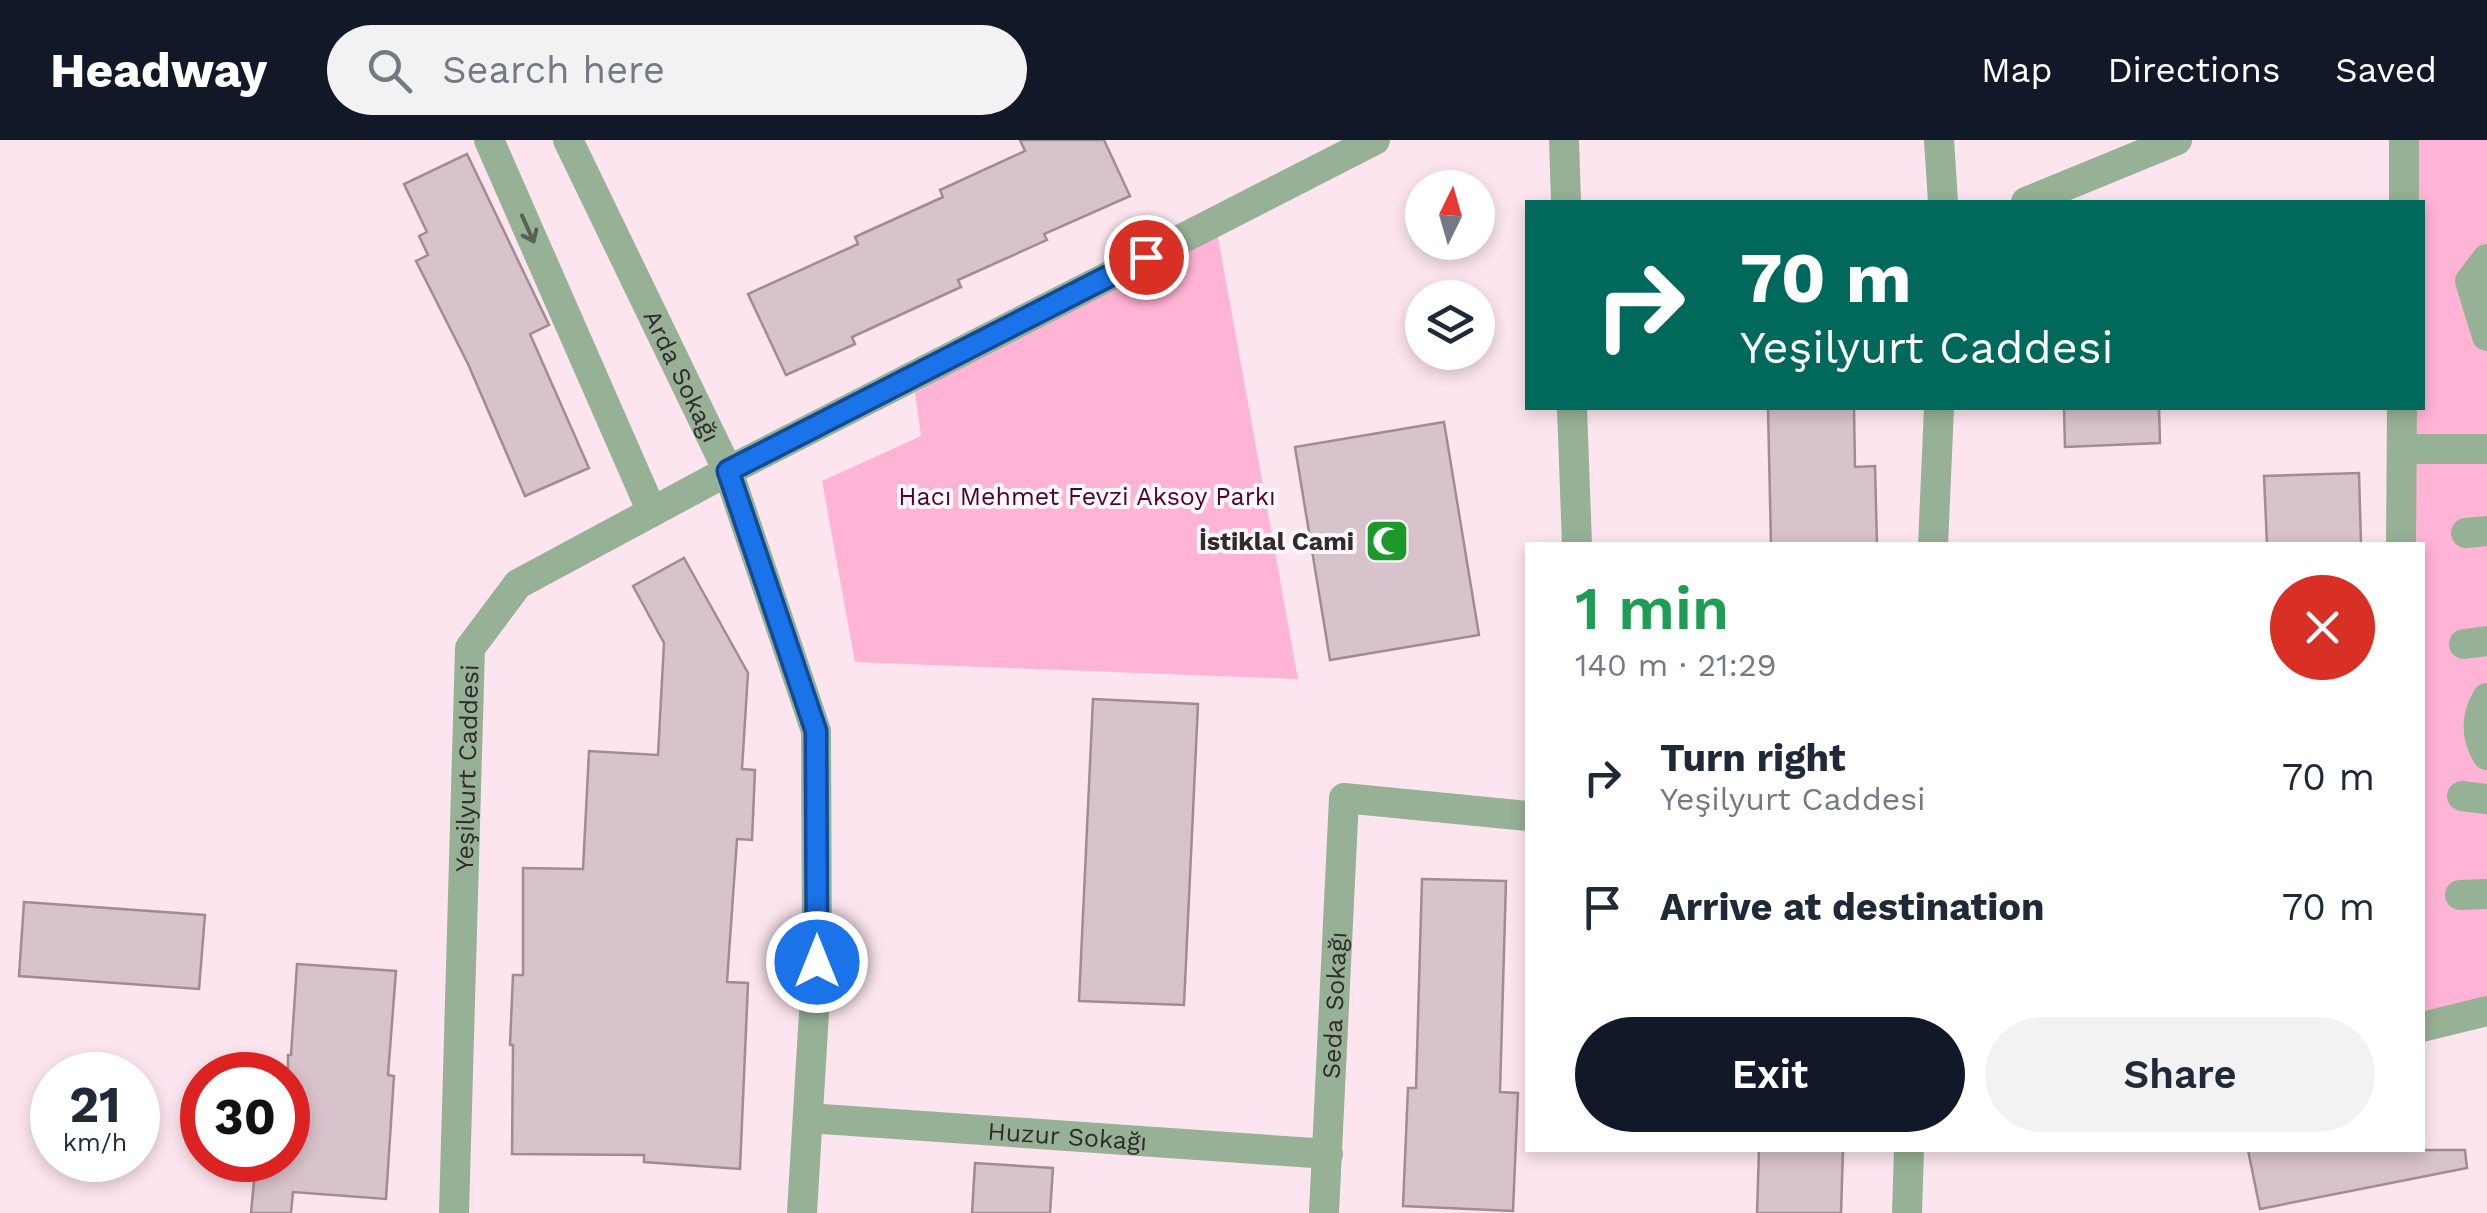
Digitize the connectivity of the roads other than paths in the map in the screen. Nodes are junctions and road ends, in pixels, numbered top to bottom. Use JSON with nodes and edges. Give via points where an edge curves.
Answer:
{"nodes":[{"id":1,"x":489,"y":140,"type":"edge"},
{"id":2,"x":568,"y":140,"type":"edge"},
{"id":3,"x":1375,"y":140,"type":"edge"},
{"id":4,"x":1564,"y":140,"type":"edge"},
{"id":5,"x":1939,"y":140,"type":"edge"},
{"id":6,"x":2178,"y":140,"type":"edge"},
{"id":7,"x":2404,"y":140,"type":"edge"},
{"id":8,"x":1566,"y":200,"type":"edge"},
{"id":9,"x":1944,"y":200,"type":"edge"},
{"id":10,"x":2031,"y":200,"type":"edge"},
{"id":11,"x":2404,"y":200,"type":"edge"},
{"id":12,"x":2487,"y":259,"type":"edge"},
{"id":13,"x":2487,"y":336,"type":"edge"},
{"id":14,"x":1572,"y":410,"type":"edge"},
{"id":15,"x":1939,"y":410,"type":"edge"},
{"id":16,"x":2402,"y":410,"type":"edge"},
{"id":17,"x":2402,"y":449,"type":"junction"},
{"id":18,"x":2487,"y":449,"type":"edge"},
{"id":19,"x":728,"y":471,"type":"junction"},
{"id":20,"x":652,"y":512,"type":"junction"},
{"id":21,"x":1576,"y":542,"type":"edge"},
{"id":22,"x":1933,"y":542,"type":"edge"},
{"id":23,"x":2401,"y":542,"type":"edge"},
{"id":24,"x":2487,"y":698,"type":"edge"},
{"id":25,"x":2487,"y":755,"type":"edge"},
{"id":26,"x":1525,"y":816,"type":"edge"},
{"id":27,"x":2487,"y":1012,"type":"edge"},
{"id":28,"x":2425,"y":1026,"type":"edge"},
{"id":29,"x":808,"y":1118,"type":"junction"},
{"id":30,"x":1909,"y":1152,"type":"edge"},
{"id":31,"x":1328,"y":1154,"type":"junction"},
{"id":32,"x":454,"y":1213,"type":"edge"},
{"id":33,"x":802,"y":1213,"type":"edge"},
{"id":34,"x":1324,"y":1213,"type":"edge"},
{"id":35,"x":1906,"y":1213,"type":"edge"}],
"edges":[{"from":1,"to":20,"type":"street","one_way":true},
{"from":2,"to":19,"type":"street","name":"Arda Sokağı"},
{"from":3,"to":19,"type":"street","name":"Yeşilyurt Caddesi"},
{"from":4,"to":8,"type":"street"},
{"from":5,"to":9,"type":"street"},
{"from":6,"to":10,"type":"street"},
{"from":7,"to":11,"type":"street"},
{"from":12,"to":13,"type":"street","via":[[2470,280]]},
{"from":14,"to":21,"type":"street"},
{"from":15,"to":22,"type":"street"},
{"from":16,"to":17,"type":"street"},
{"from":17,"to":18,"type":"street"},
{"from":17,"to":23,"type":"street"},
{"from":19,"to":20,"type":"street","name":"Yeşilyurt Caddesi"},
{"from":19,"to":29,"type":"street","name":"Arda Sokağı","via":[[816,731],[817,962]]},
{"from":20,"to":32,"type":"street","name":"Yeşilyurt Caddesi","via":[[518,584],[470,648]]},
{"from":24,"to":25,"type":"street","via":[[2478,719]]},
{"from":26,"to":31,"type":"street","name":"Seda Sokağı","via":[[1344,798]]},
{"from":27,"to":28,"type":"street"},
{"from":29,"to":31,"type":"street","name":"Huzur Sokağı"},
{"from":29,"to":33,"type":"street","name":"Arda Sokağı"},
{"from":30,"to":35,"type":"street"},
{"from":31,"to":34,"type":"street","name":"Seda Sokağı"}]}
